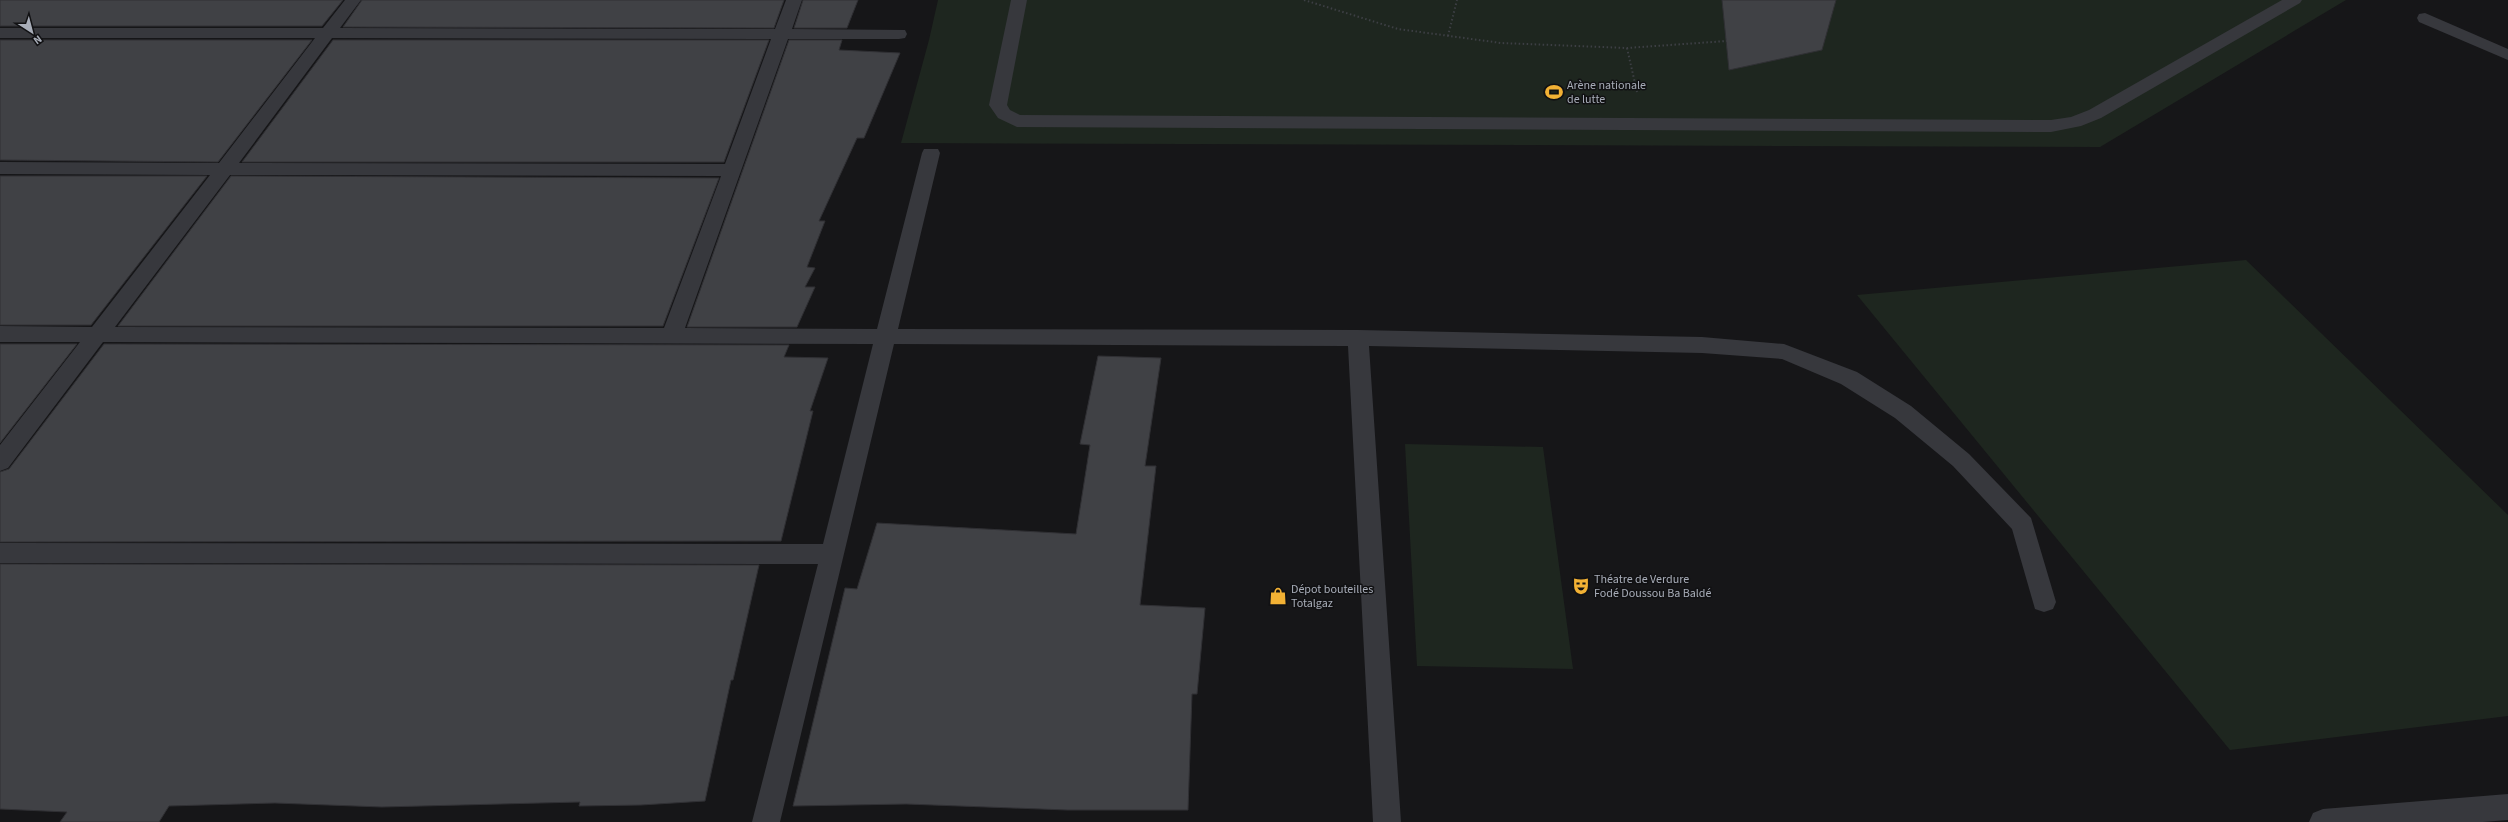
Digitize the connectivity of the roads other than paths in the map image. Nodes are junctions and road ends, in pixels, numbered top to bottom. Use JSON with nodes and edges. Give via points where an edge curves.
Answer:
{"nodes":[{"id":1,"x":353,"y":0,"type":"edge"},
{"id":2,"x":794,"y":0,"type":"edge"},
{"id":3,"x":1018,"y":0,"type":"edge"},
{"id":4,"x":2294,"y":0,"type":"edge"},
{"id":5,"x":2425,"y":18,"type":"dead end"},
{"id":6,"x":0,"y":32,"type":"edge"},
{"id":7,"x":328,"y":33,"type":"junction"},
{"id":8,"x":783,"y":34,"type":"junction"},
{"id":9,"x":899,"y":34,"type":"dead end"},
{"id":10,"x":2508,"y":55,"type":"edge"},
{"id":11,"x":931,"y":153,"type":"dead end"},
{"id":12,"x":0,"y":168,"type":"edge"},
{"id":13,"x":224,"y":169,"type":"junction"},
{"id":14,"x":733,"y":170,"type":"junction"},
{"id":15,"x":0,"y":334,"type":"edge"},
{"id":16,"x":97,"y":335,"type":"junction"},
{"id":17,"x":672,"y":336,"type":"junction"},
{"id":18,"x":886,"y":336,"type":"junction"},
{"id":19,"x":1358,"y":338,"type":"junction"},
{"id":20,"x":0,"y":462,"type":"edge"},
{"id":21,"x":0,"y":553,"type":"edge"},
{"id":22,"x":832,"y":554,"type":"junction"},
{"id":23,"x":2044,"y":602,"type":"dead end"},
{"id":24,"x":2508,"y":807,"type":"edge"},
{"id":25,"x":766,"y":822,"type":"edge"},
{"id":26,"x":1387,"y":822,"type":"edge"},
{"id":27,"x":2323,"y":822,"type":"edge"}],
"edges":[{"from":1,"to":7,"type":"street"},
{"from":2,"to":8,"type":"street"},
{"from":3,"to":4,"type":"street","via":[[998,105],[1004,114],[1017,121],[2043,126],[2076,122],[2095,114]]},
{"from":5,"to":10,"type":"street"},
{"from":6,"to":7,"type":"street"},
{"from":7,"to":8,"type":"street"},
{"from":7,"to":13,"type":"street"},
{"from":8,"to":9,"type":"street"},
{"from":8,"to":14,"type":"street"},
{"from":11,"to":18,"type":"street"},
{"from":12,"to":13,"type":"street"},
{"from":13,"to":14,"type":"street"},
{"from":13,"to":16,"type":"street"},
{"from":14,"to":17,"type":"street"},
{"from":15,"to":16,"type":"street"},
{"from":16,"to":17,"type":"street"},
{"from":16,"to":20,"type":"street"},
{"from":17,"to":18,"type":"street"},
{"from":18,"to":19,"type":"street"},
{"from":18,"to":22,"type":"street"},
{"from":19,"to":23,"type":"street","via":[[1694,345],[1784,352],[1849,378],[1903,412],[1961,460],[2023,525]]},
{"from":19,"to":26,"type":"street"},
{"from":21,"to":22,"type":"street"},
{"from":22,"to":25,"type":"street"},
{"from":24,"to":27,"type":"street"}]}
